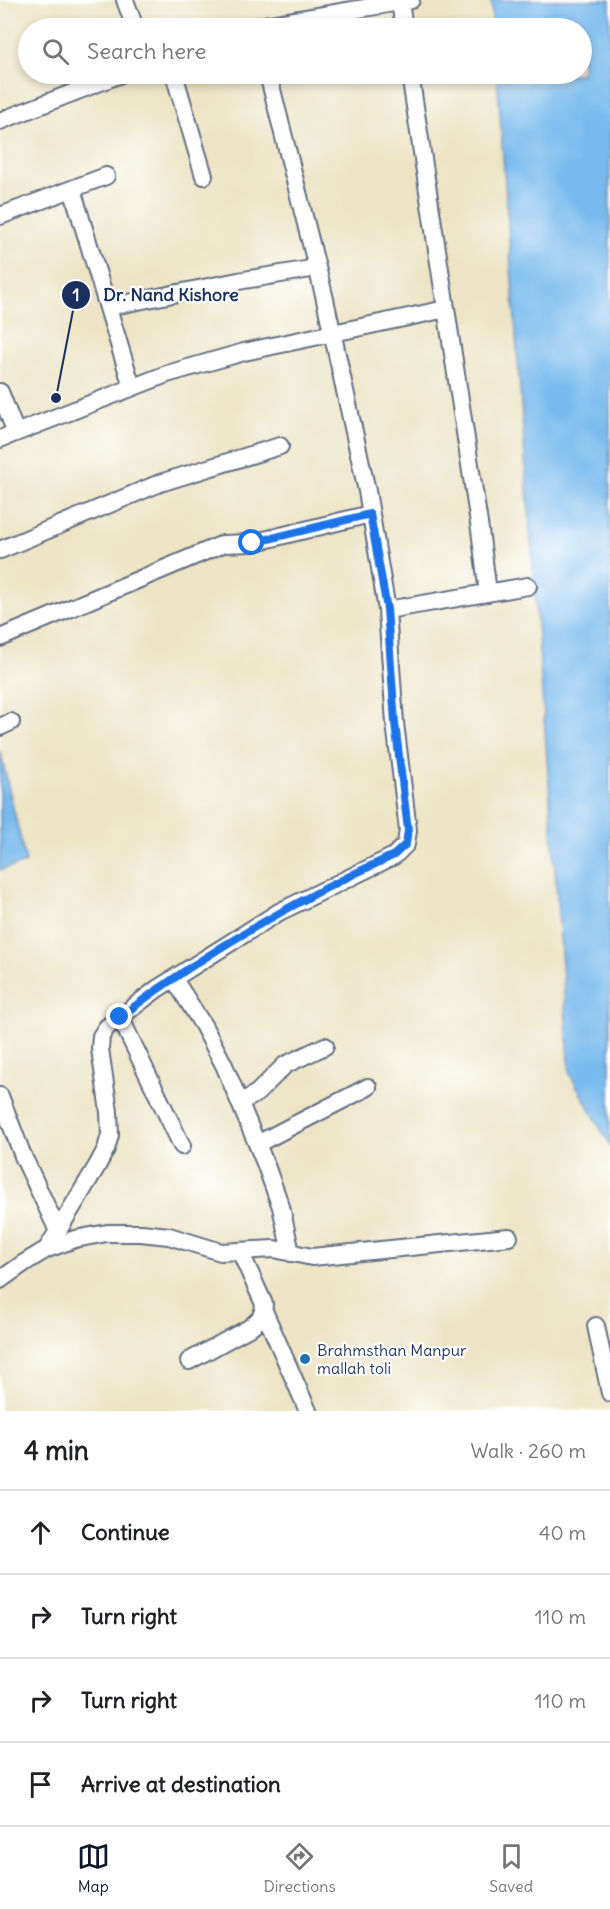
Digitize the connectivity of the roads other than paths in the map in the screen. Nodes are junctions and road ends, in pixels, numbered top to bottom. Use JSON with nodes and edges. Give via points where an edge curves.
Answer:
{"nodes":[{"id":1,"x":125,"y":0,"type":"edge"},
{"id":2,"x":406,"y":1,"type":"edge"},
{"id":3,"x":131,"y":18,"type":"edge"},
{"id":4,"x":310,"y":18,"type":"edge"},
{"id":5,"x":405,"y":18,"type":"edge"},
{"id":6,"x":95,"y":84,"type":"edge"},
{"id":7,"x":177,"y":84,"type":"edge"},
{"id":8,"x":271,"y":84,"type":"edge"},
{"id":9,"x":412,"y":84,"type":"edge"},
{"id":10,"x":1,"y":119,"type":"edge"},
{"id":11,"x":106,"y":176,"type":"dead end"},
{"id":12,"x":204,"y":176,"type":"dead end"},
{"id":13,"x":72,"y":189,"type":"junction"},
{"id":14,"x":0,"y":216,"type":"edge"},
{"id":15,"x":317,"y":268,"type":"junction"},
{"id":16,"x":108,"y":307,"type":"junction"},
{"id":17,"x":446,"y":309,"type":"junction"},
{"id":18,"x":332,"y":334,"type":"junction"},
{"id":19,"x":132,"y":387,"type":"junction"},
{"id":20,"x":0,"y":392,"type":"edge"},
{"id":21,"x":8,"y":436,"type":"edge"},
{"id":22,"x":280,"y":447,"type":"dead end"},
{"id":23,"x":370,"y":514,"type":"junction"},
{"id":24,"x":0,"y":550,"type":"edge"},
{"id":25,"x":528,"y":586,"type":"dead end"},
{"id":26,"x":488,"y":592,"type":"junction"},
{"id":27,"x":387,"y":609,"type":"junction"},
{"id":28,"x":0,"y":638,"type":"edge"},
{"id":29,"x":174,"y":979,"type":"junction"},
{"id":30,"x":120,"y":1017,"type":"junction"},
{"id":31,"x":324,"y":1046,"type":"dead end"},
{"id":32,"x":368,"y":1087,"type":"dead end"},
{"id":33,"x":0,"y":1096,"type":"edge"},
{"id":34,"x":240,"y":1103,"type":"junction"},
{"id":35,"x":257,"y":1144,"type":"junction"},
{"id":36,"x":182,"y":1146,"type":"dead end"},
{"id":37,"x":58,"y":1231,"type":"junction"},
{"id":38,"x":509,"y":1237,"type":"dead end"},
{"id":39,"x":47,"y":1250,"type":"junction"},
{"id":40,"x":240,"y":1251,"type":"junction"},
{"id":41,"x":291,"y":1252,"type":"junction"},
{"id":42,"x":0,"y":1280,"type":"edge"},
{"id":43,"x":264,"y":1311,"type":"junction"},
{"id":44,"x":596,"y":1326,"type":"dead end"},
{"id":45,"x":189,"y":1361,"type":"dead end"},
{"id":46,"x":610,"y":1393,"type":"edge"},
{"id":47,"x":308,"y":1411,"type":"edge"}],
"edges":[{"from":1,"to":3,"type":"street"},
{"from":2,"to":4,"type":"street"},
{"from":2,"to":5,"type":"street"},
{"from":6,"to":10,"type":"street"},
{"from":7,"to":12,"type":"street"},
{"from":8,"to":15,"type":"street"},
{"from":9,"to":17,"type":"street"},
{"from":11,"to":13,"type":"street"},
{"from":13,"to":14,"type":"street"},
{"from":13,"to":16,"type":"street"},
{"from":15,"to":16,"type":"street"},
{"from":15,"to":18,"type":"street"},
{"from":16,"to":19,"type":"street"},
{"from":17,"to":18,"type":"street"},
{"from":17,"to":26,"type":"street"},
{"from":18,"to":19,"type":"street","via":[[244,352]]},
{"from":18,"to":23,"type":"street"},
{"from":19,"to":21,"type":"street"},
{"from":20,"to":21,"type":"street"},
{"from":22,"to":24,"type":"street","via":[[160,483]]},
{"from":23,"to":27,"type":"street"},
{"from":23,"to":28,"type":"street","via":[[252,543],[223,544]]},
{"from":25,"to":26,"type":"street"},
{"from":26,"to":27,"type":"street"},
{"from":27,"to":29,"type":"street","via":[[408,830],[406,844],[394,855],[279,912]]},
{"from":29,"to":30,"type":"street"},
{"from":29,"to":34,"type":"street","via":[[203,1025]]},
{"from":30,"to":36,"type":"street"},
{"from":30,"to":37,"type":"street","via":[[101,1036],[110,1112],[106,1149]]},
{"from":31,"to":34,"type":"street","via":[[285,1065],[257,1093]]},
{"from":32,"to":35,"type":"street"},
{"from":33,"to":37,"type":"street"},
{"from":34,"to":35,"type":"street"},
{"from":35,"to":41,"type":"street","via":[[281,1208]]},
{"from":37,"to":39,"type":"street"},
{"from":38,"to":41,"type":"street","via":[[323,1257]]},
{"from":39,"to":40,"type":"street","via":[[107,1233],[141,1233],[169,1236],[221,1252]]},
{"from":39,"to":42,"type":"street"},
{"from":40,"to":41,"type":"street"},
{"from":40,"to":43,"type":"street"},
{"from":43,"to":45,"type":"street","via":[[249,1328]]},
{"from":43,"to":47,"type":"street"},
{"from":44,"to":46,"type":"street"}]}
